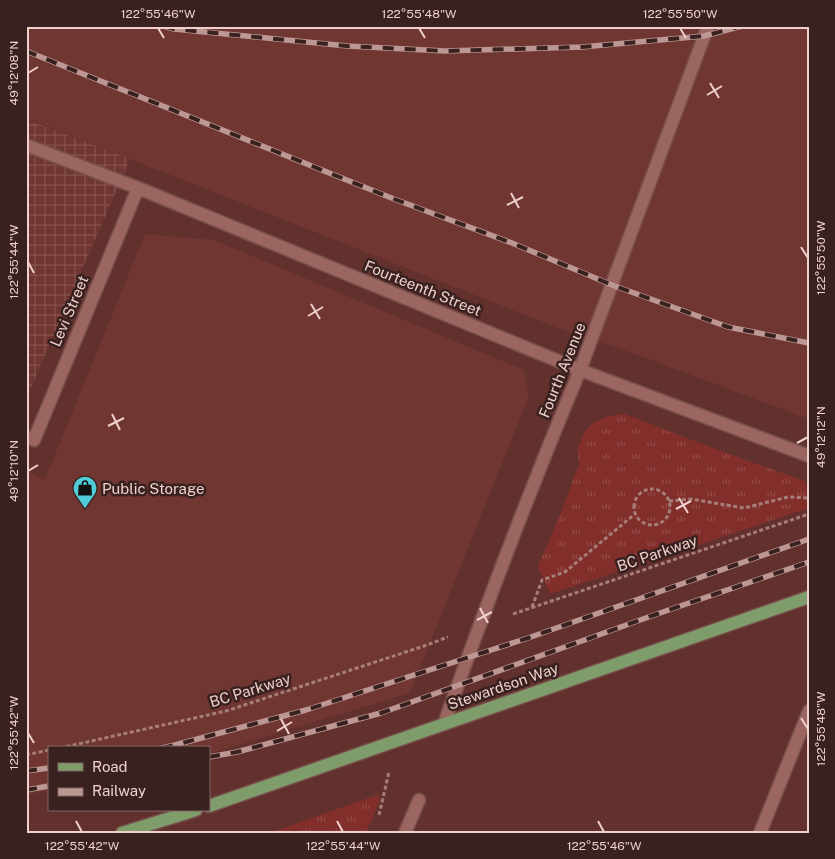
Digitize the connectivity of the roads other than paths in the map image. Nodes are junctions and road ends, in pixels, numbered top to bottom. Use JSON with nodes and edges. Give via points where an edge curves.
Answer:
{"nodes":[{"id":1,"x":708,"y":26,"type":"edge"},
{"id":2,"x":26,"y":145,"type":"edge"},
{"id":3,"x":138,"y":188,"type":"junction"},
{"id":4,"x":580,"y":370,"type":"junction"},
{"id":5,"x":26,"y":437,"type":"edge"},
{"id":6,"x":809,"y":456,"type":"edge"},
{"id":7,"x":809,"y":597,"type":"edge"},
{"id":8,"x":809,"y":711,"type":"edge"},
{"id":9,"x":444,"y":724,"type":"junction"},
{"id":10,"x":419,"y":800,"type":"dead end"},
{"id":11,"x":210,"y":806,"type":"edge"},
{"id":12,"x":190,"y":812,"type":"edge"},
{"id":13,"x":122,"y":833,"type":"edge"},
{"id":14,"x":405,"y":833,"type":"edge"},
{"id":15,"x":760,"y":833,"type":"edge"}],
"edges":[{"from":1,"to":4,"type":"street","name":"Fourth Avenue"},
{"from":2,"to":3,"type":"street","name":"Fourteenth Street"},
{"from":3,"to":4,"type":"street","name":"Fourteenth Street"},
{"from":3,"to":5,"type":"street","name":"Levi Street","via":[[34,440]]},
{"from":4,"to":6,"type":"street","name":"Fourteenth Street"},
{"from":4,"to":9,"type":"street","name":"Fourth Avenue","via":[[478,626]]},
{"from":7,"to":9,"type":"main road","name":"Stewardson Way"},
{"from":8,"to":15,"type":"street"},
{"from":9,"to":11,"type":"main road","name":"Stewardson Way"},
{"from":10,"to":14,"type":"street"},
{"from":12,"to":13,"type":"main road"}]}
